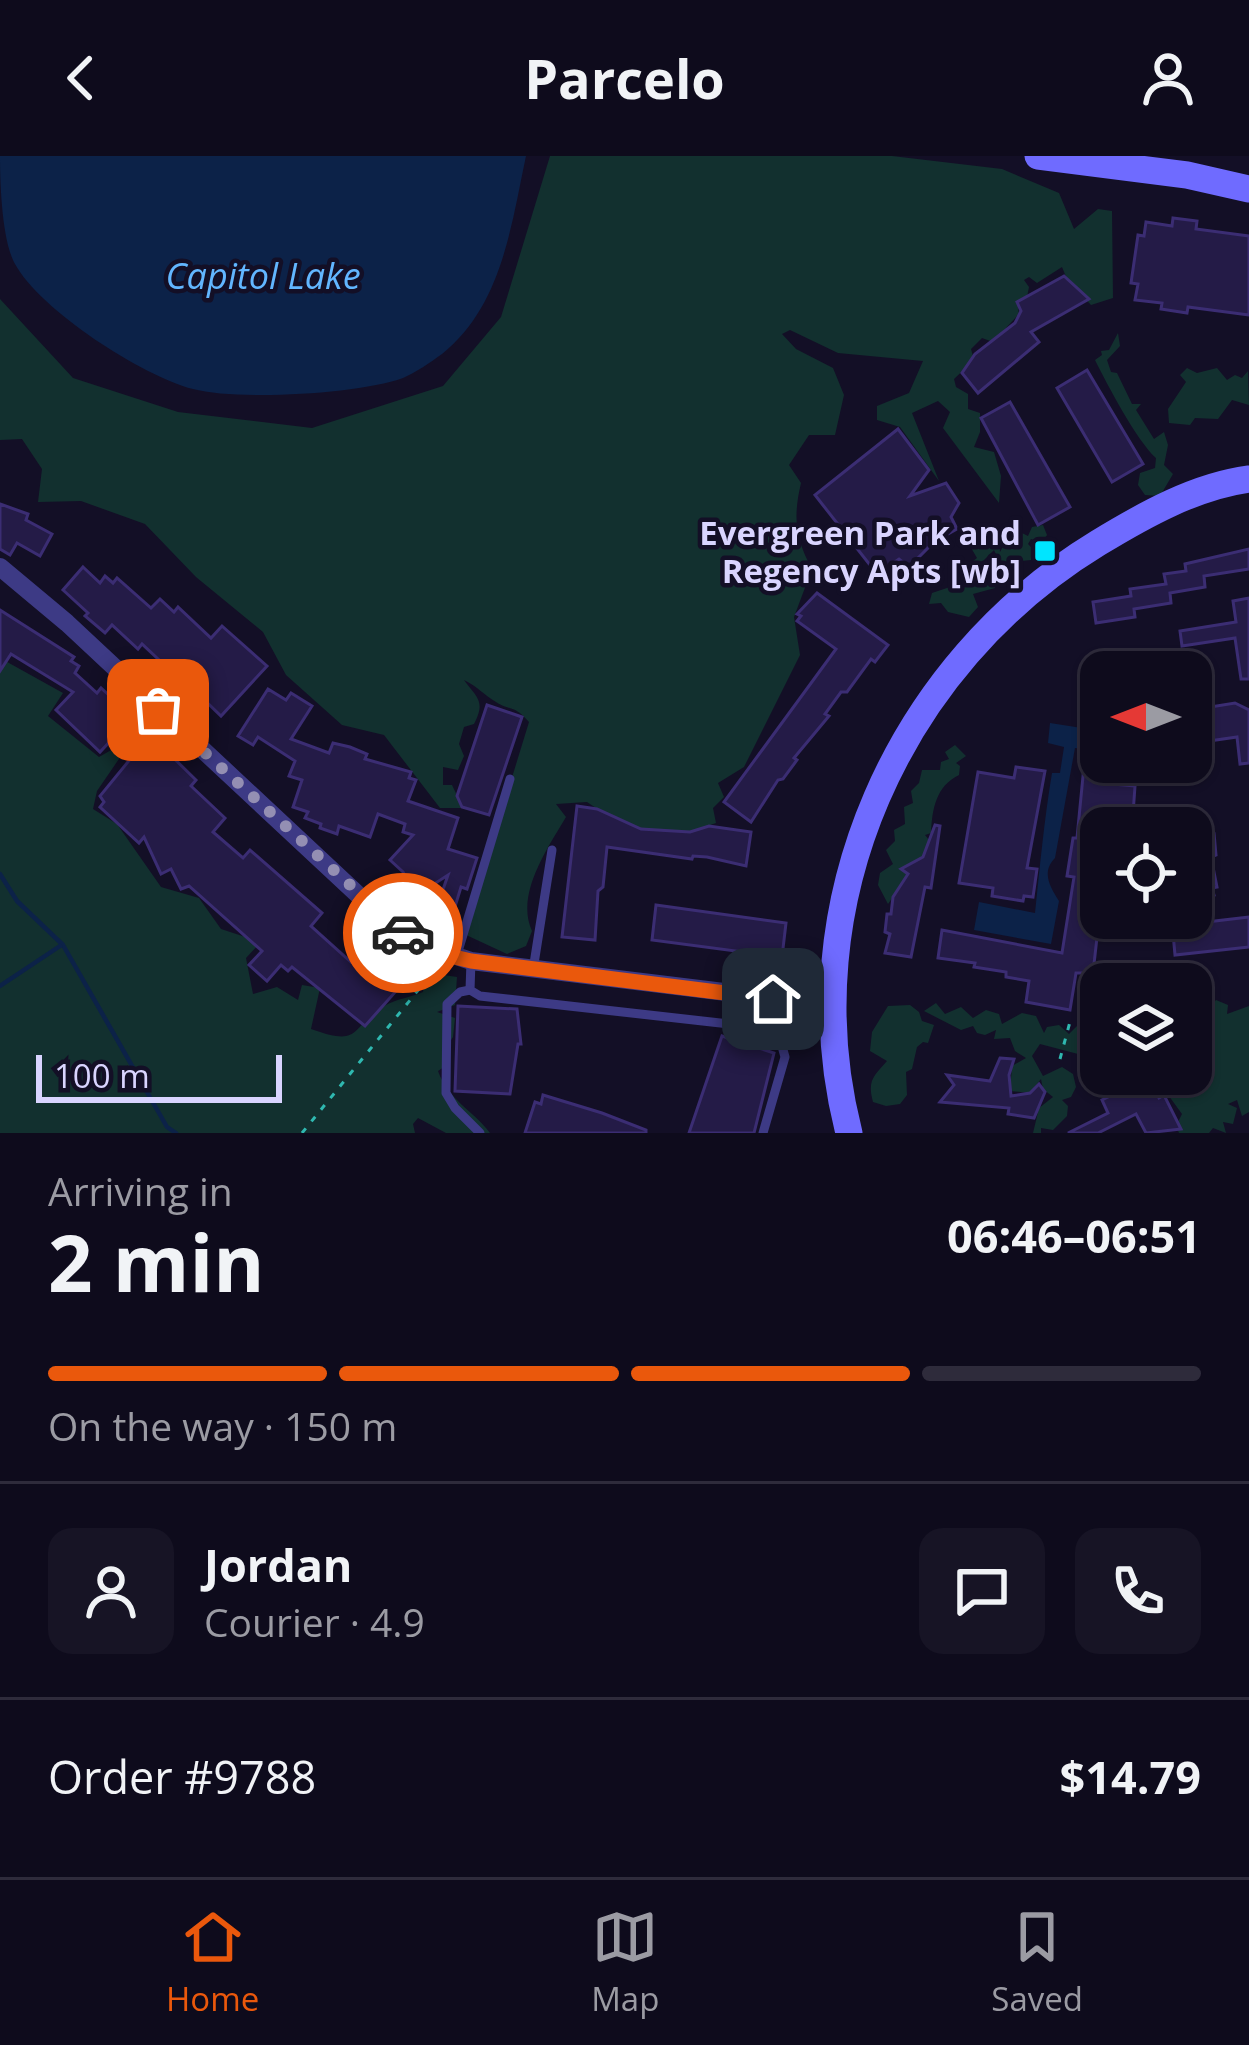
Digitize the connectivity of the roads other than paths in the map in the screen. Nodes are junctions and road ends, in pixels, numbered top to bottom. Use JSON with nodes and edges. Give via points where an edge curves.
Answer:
{"nodes":[{"id":1,"x":1038,"y":156,"type":"edge"},
{"id":2,"x":1249,"y":189,"type":"edge"},
{"id":3,"x":1249,"y":479,"type":"edge"},
{"id":4,"x":0,"y":566,"type":"edge"},
{"id":5,"x":510,"y":779,"type":"dead end"},
{"id":6,"x":552,"y":850,"type":"dead end"},
{"id":7,"x":458,"y":958,"type":"junction"},
{"id":8,"x":533,"y":970,"type":"junction"},
{"id":9,"x":470,"y":990,"type":"junction"},
{"id":10,"x":773,"y":999,"type":"junction"},
{"id":11,"x":832,"y":1005,"type":"junction"},
{"id":12,"x":765,"y":1026,"type":"junction"},
{"id":13,"x":481,"y":1133,"type":"edge"},
{"id":14,"x":763,"y":1133,"type":"edge"},
{"id":15,"x":849,"y":1133,"type":"edge"}],
"edges":[{"from":1,"to":2,"type":"street"},
{"from":3,"to":11,"type":"street","via":[[1144,515],[1050,572],[953,668],[916,718],[871,806],[840,919]]},
{"from":4,"to":7,"type":"street","via":[[369,905],[418,943]]},
{"from":5,"to":7,"type":"lane"},
{"from":6,"to":8,"type":"lane"},
{"from":7,"to":8,"type":"street"},
{"from":7,"to":9,"type":"lane"},
{"from":8,"to":10,"type":"street"},
{"from":9,"to":12,"type":"lane"},
{"from":9,"to":13,"type":"lane","via":[[447,1004],[446,1093]]},
{"from":10,"to":11,"type":"street"},
{"from":10,"to":12,"type":"lane"},
{"from":11,"to":15,"type":"street"},
{"from":12,"to":14,"type":"lane","via":[[785,1057]]}]}
